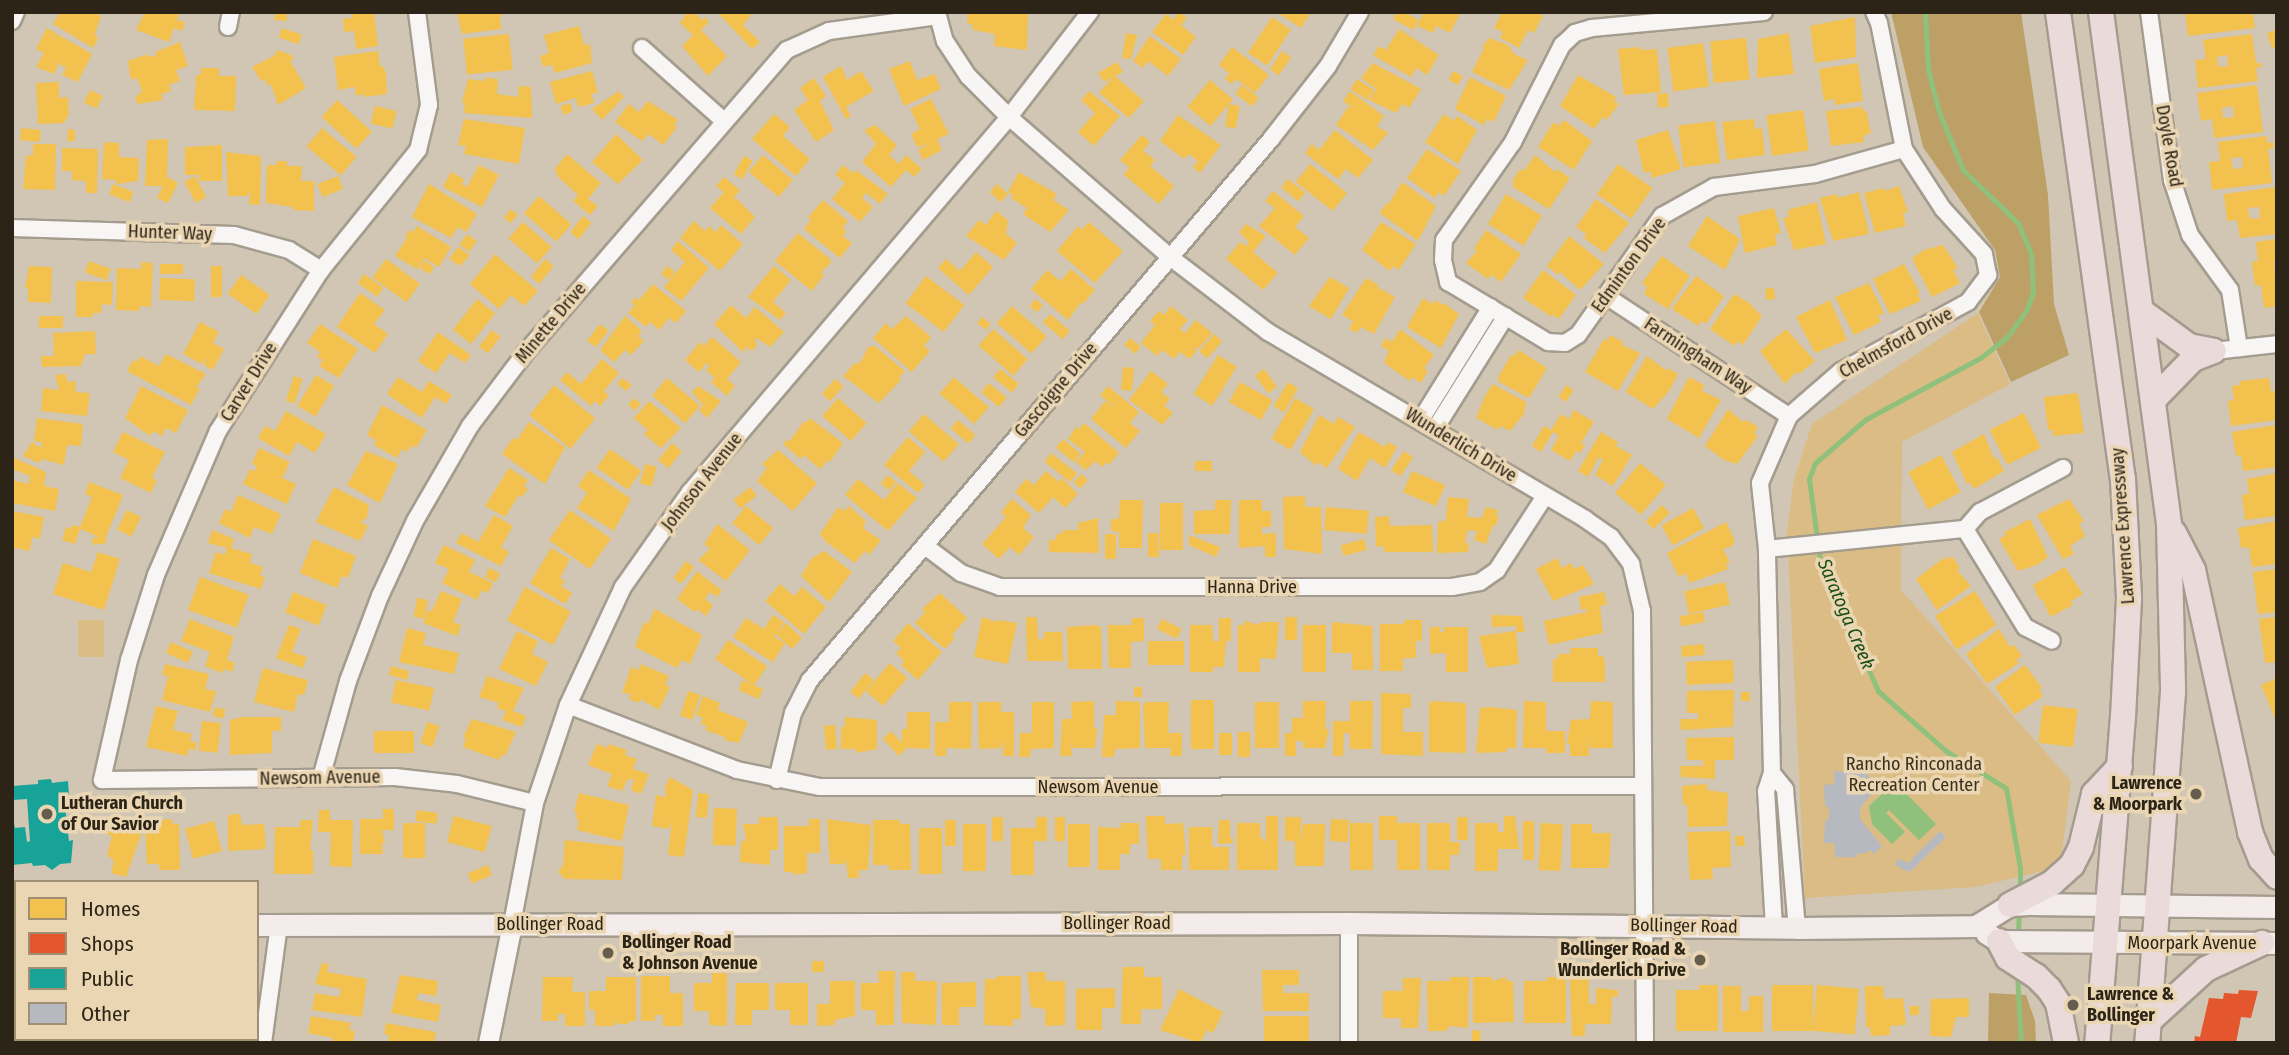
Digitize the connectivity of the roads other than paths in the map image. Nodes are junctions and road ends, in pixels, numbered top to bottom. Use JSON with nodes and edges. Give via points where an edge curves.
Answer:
{"nodes":[{"id":1,"x":16,"y":12,"type":"edge"},
{"id":2,"x":417,"y":12,"type":"edge"},
{"id":3,"x":1090,"y":12,"type":"edge"},
{"id":4,"x":1360,"y":12,"type":"edge"},
{"id":5,"x":1765,"y":12,"type":"edge"},
{"id":6,"x":1874,"y":12,"type":"edge"},
{"id":7,"x":2058,"y":12,"type":"edge"},
{"id":8,"x":2101,"y":12,"type":"edge"},
{"id":9,"x":2149,"y":12,"type":"edge"},
{"id":10,"x":937,"y":14,"type":"edge"},
{"id":11,"x":12,"y":21,"type":"edge"},
{"id":12,"x":642,"y":47,"type":"dead end"},
{"id":13,"x":1009,"y":117,"type":"junction"},
{"id":14,"x":724,"y":121,"type":"junction"},
{"id":15,"x":1904,"y":149,"type":"junction"},
{"id":16,"x":12,"y":228,"type":"edge"},
{"id":17,"x":1171,"y":257,"type":"junction"},
{"id":18,"x":321,"y":270,"type":"junction"},
{"id":19,"x":1606,"y":296,"type":"junction"},
{"id":20,"x":1491,"y":307,"type":"junction"},
{"id":21,"x":2141,"y":311,"type":"junction"},
{"id":22,"x":1506,"y":316,"type":"junction"},
{"id":23,"x":2277,"y":344,"type":"edge"},
{"id":24,"x":2239,"y":348,"type":"junction"},
{"id":25,"x":2214,"y":351,"type":"junction"},
{"id":26,"x":2154,"y":399,"type":"junction"},
{"id":27,"x":1790,"y":416,"type":"junction"},
{"id":28,"x":1427,"y":425,"type":"junction"},
{"id":29,"x":2063,"y":468,"type":"dead end"},
{"id":30,"x":1545,"y":495,"type":"junction"},
{"id":31,"x":2169,"y":524,"type":"junction"},
{"id":32,"x":1965,"y":529,"type":"junction"},
{"id":33,"x":925,"y":546,"type":"junction"},
{"id":34,"x":1767,"y":549,"type":"junction"},
{"id":35,"x":2052,"y":641,"type":"dead end"},
{"id":36,"x":568,"y":705,"type":"junction"},
{"id":37,"x":2120,"y":766,"type":"junction"},
{"id":38,"x":1772,"y":774,"type":"junction"},
{"id":39,"x":321,"y":778,"type":"junction"},
{"id":40,"x":102,"y":780,"type":"joint"},
{"id":41,"x":777,"y":780,"type":"junction"},
{"id":42,"x":1643,"y":786,"type":"junction"},
{"id":43,"x":535,"y":803,"type":"junction"},
{"id":44,"x":2277,"y":877,"type":"edge"},
{"id":45,"x":2023,"y":901,"type":"junction"},
{"id":46,"x":2107,"y":906,"type":"junction"},
{"id":47,"x":2158,"y":907,"type":"junction"},
{"id":48,"x":2277,"y":907,"type":"edge"},
{"id":49,"x":1349,"y":923,"type":"junction"},
{"id":50,"x":512,"y":924,"type":"junction"},
{"id":51,"x":259,"y":925,"type":"edge"},
{"id":52,"x":279,"y":925,"type":"junction"},
{"id":53,"x":1646,"y":925,"type":"junction"},
{"id":54,"x":1976,"y":926,"type":"junction"},
{"id":55,"x":1774,"y":928,"type":"junction"},
{"id":56,"x":1797,"y":928,"type":"junction"},
{"id":57,"x":2106,"y":943,"type":"junction"},
{"id":58,"x":2269,"y":943,"type":"edge"},
{"id":59,"x":2157,"y":944,"type":"junction"},
{"id":60,"x":2014,"y":950,"type":"junction"},
{"id":61,"x":2148,"y":1032,"type":"edge"},
{"id":62,"x":263,"y":1043,"type":"edge"},
{"id":63,"x":488,"y":1043,"type":"edge"},
{"id":64,"x":1349,"y":1043,"type":"edge"},
{"id":65,"x":1645,"y":1043,"type":"edge"},
{"id":66,"x":2066,"y":1043,"type":"edge"},
{"id":67,"x":2097,"y":1043,"type":"edge"}],
"edges":[{"from":1,"to":11,"type":"street"},
{"from":2,"to":18,"type":"street","name":"Carver Drive","via":[[429,105],[418,150]]},
{"from":3,"to":13,"type":"street","name":"Johnson Avenue"},
{"from":4,"to":17,"type":"street","name":"Gascoigne Drive","via":[[1328,66]]},
{"from":5,"to":20,"type":"street","via":[[1592,28],[1574,33],[1562,45],[1513,142],[1444,240],[1448,282]]},
{"from":6,"to":15,"type":"street","name":"Chelmsford Drive"},
{"from":7,"to":37,"type":"highway","name":"Lawrence Expressway","via":[[2123,479],[2129,600]]},
{"from":8,"to":21,"type":"highway"},
{"from":9,"to":24,"type":"street","name":"Doyle Road","via":[[2172,180],[2190,235],[2230,290]]},
{"from":10,"to":13,"type":"street","name":"Wunderlich Drive","via":[[945,41],[968,76]]},
{"from":10,"to":14,"type":"street","name":"Minette Drive","via":[[828,31],[787,50]]},
{"from":12,"to":14,"type":"street"},
{"from":13,"to":17,"type":"street","name":"Wunderlich Drive"},
{"from":13,"to":36,"type":"street","name":"Johnson Avenue","via":[[690,492],[623,587]]},
{"from":14,"to":39,"type":"street","name":"Minette Drive","via":[[526,352],[470,426],[415,521],[380,596],[348,681]]},
{"from":15,"to":19,"type":"street","name":"Edminton Drive","via":[[1815,174],[1714,187],[1662,216]]},
{"from":15,"to":27,"type":"street","name":"Chelmsford Drive","via":[[1943,209],[1984,254],[1987,275],[1968,302],[1841,371]]},
{"from":16,"to":18,"type":"street","name":"Hunter Way","via":[[234,235],[289,250]]},
{"from":17,"to":28,"type":"street","name":"Wunderlich Drive","via":[[1268,332]]},
{"from":17,"to":33,"type":"street","name":"Gascoigne Drive"},
{"from":18,"to":40,"type":"street","name":"Carver Drive","via":[[218,431],[167,551],[129,660]]},
{"from":19,"to":22,"type":"street","name":"Edminton Drive","via":[[1578,335],[1565,343],[1548,342]]},
{"from":19,"to":27,"type":"street","name":"Farmingham Way"},
{"from":20,"to":22,"type":"street","name":"Edminton Drive"},
{"from":20,"to":28,"type":"street"},
{"from":21,"to":25,"type":"highway","via":[[2189,346]]},
{"from":21,"to":26,"type":"highway"},
{"from":22,"to":28,"type":"street"},
{"from":23,"to":24,"type":"street"},
{"from":24,"to":25,"type":"street"},
{"from":25,"to":26,"type":"highway","via":[[2193,359]]},
{"from":26,"to":31,"type":"highway"},
{"from":27,"to":34,"type":"street","name":"Chelmsford Drive","via":[[1760,483]]},
{"from":28,"to":30,"type":"street","name":"Wunderlich Drive"},
{"from":29,"to":32,"type":"street","via":[[1980,512]]},
{"from":30,"to":33,"type":"street","name":"Hanna Drive","via":[[1497,570],[1479,582],[1452,587],[1000,587],[961,573]]},
{"from":30,"to":42,"type":"street","name":"Wunderlich Drive","via":[[1611,537],[1631,564],[1642,611]]},
{"from":31,"to":44,"type":"highway","via":[[2193,570],[2249,832],[2261,859]]},
{"from":31,"to":47,"type":"highway","via":[[2174,692]]},
{"from":32,"to":34,"type":"street"},
{"from":32,"to":35,"type":"street","via":[[2025,627]]},
{"from":33,"to":41,"type":"street","name":"Gascoigne Drive","via":[[810,680],[793,713]]},
{"from":34,"to":38,"type":"street","name":"Chelmsford Drive"},
{"from":36,"to":41,"type":"street","name":"Newsom Avenue","via":[[737,770]]},
{"from":36,"to":43,"type":"street","name":"Johnson Avenue"},
{"from":37,"to":45,"type":"highway","via":[[2094,794],[2072,864]]},
{"from":37,"to":46,"type":"highway","name":"Lawrence Expressway"},
{"from":38,"to":55,"type":"street","name":"Chelmsford Drive","via":[[1766,792]]},
{"from":38,"to":56,"type":"street","name":"Chelmsford Drive","via":[[1785,789]]},
{"from":39,"to":40,"type":"street","name":"Newsom Avenue"},
{"from":39,"to":43,"type":"street","name":"Newsom Avenue","via":[[408,778],[457,784]]},
{"from":41,"to":42,"type":"street","name":"Newsom Avenue","via":[[820,787]]},
{"from":42,"to":53,"type":"street","name":"Wunderlich Drive"},
{"from":43,"to":50,"type":"street","name":"Johnson Avenue"},
{"from":45,"to":46,"type":"main road"},
{"from":45,"to":54,"type":"main road"},
{"from":46,"to":47,"type":"main road","name":"Moorpark Avenue"},
{"from":46,"to":57,"type":"highway","name":"Lawrence Expressway"},
{"from":47,"to":48,"type":"main road","name":"Moorpark Avenue"},
{"from":47,"to":59,"type":"highway"},
{"from":49,"to":50,"type":"main road","name":"Bollinger Road"},
{"from":49,"to":53,"type":"main road","name":"Bollinger Road"},
{"from":49,"to":64,"type":"street"},
{"from":50,"to":52,"type":"main road","name":"Bollinger Road"},
{"from":50,"to":63,"type":"street","name":"Johnson Avenue"},
{"from":51,"to":52,"type":"main road","name":"Bollinger Road"},
{"from":52,"to":62,"type":"street"},
{"from":53,"to":55,"type":"main road","name":"Bollinger Road"},
{"from":53,"to":65,"type":"street","name":"Wunderlich Drive"},
{"from":54,"to":56,"type":"main road","name":"Bollinger Road"},
{"from":54,"to":60,"type":"main road"},
{"from":55,"to":56,"type":"main road","name":"Bollinger Road"},
{"from":57,"to":59,"type":"main road","name":"Moorpark Avenue"},
{"from":57,"to":60,"type":"main road"},
{"from":57,"to":67,"type":"highway","name":"Lawrence Expressway"},
{"from":58,"to":59,"type":"main road","name":"Moorpark Avenue"},
{"from":58,"to":61,"type":"highway","via":[[2206,969]]},
{"from":59,"to":61,"type":"highway"},
{"from":60,"to":66,"type":"highway","via":[[2058,1003]]}]}
